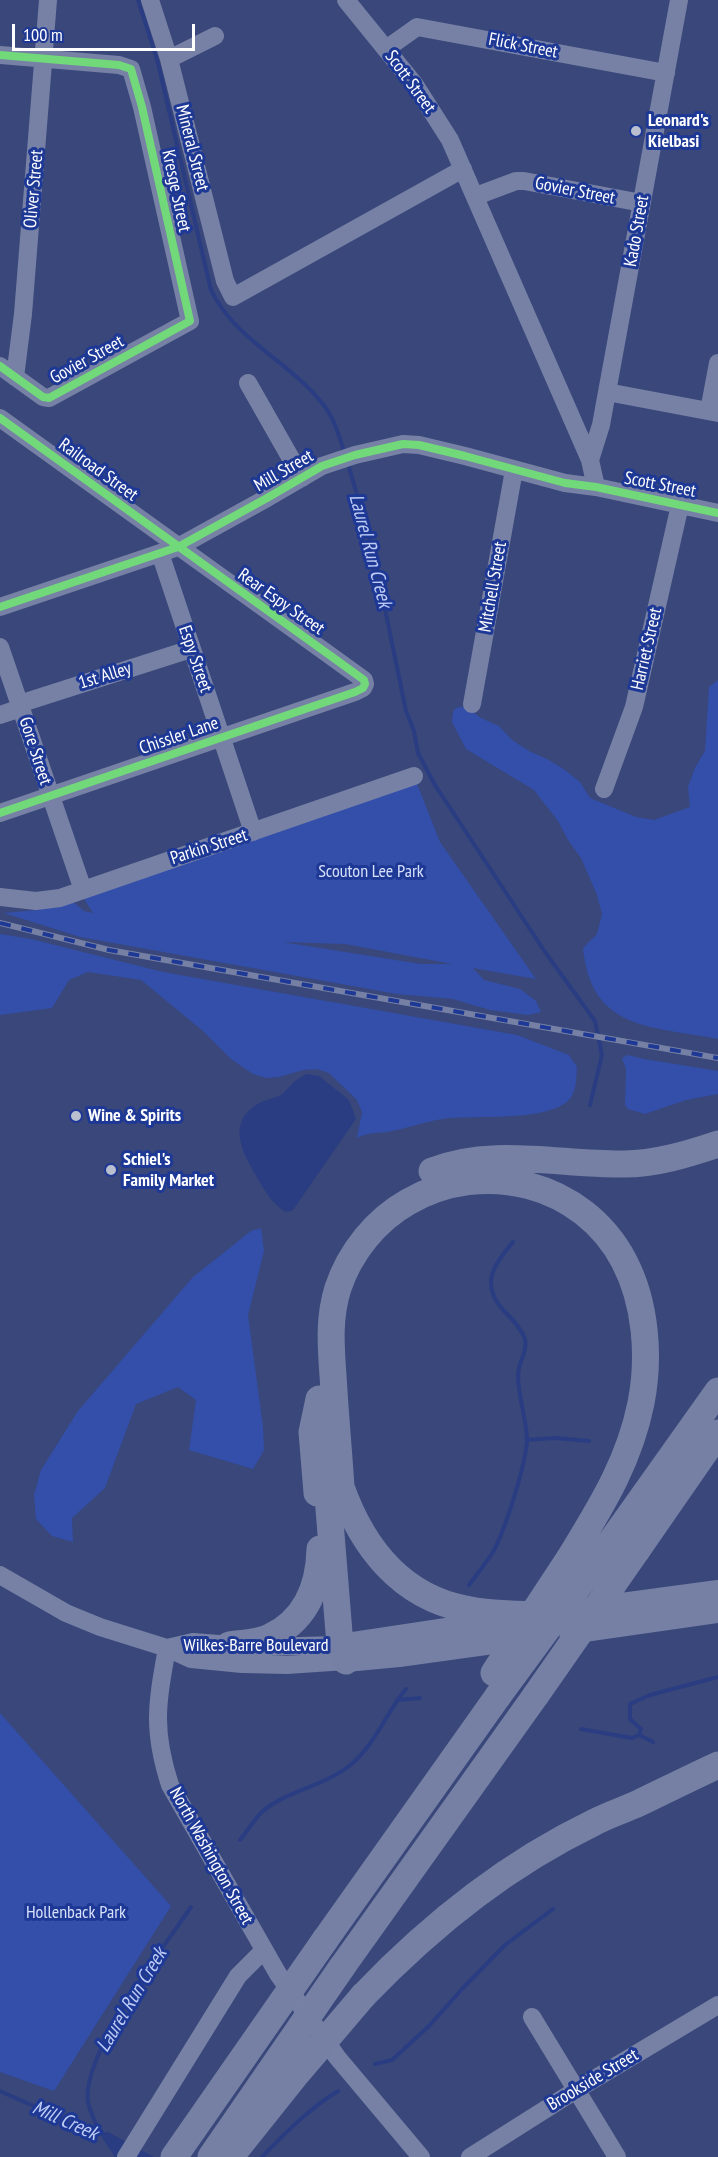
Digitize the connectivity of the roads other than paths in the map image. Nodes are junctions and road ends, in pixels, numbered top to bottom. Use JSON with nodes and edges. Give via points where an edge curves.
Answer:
{"nodes":[{"id":1,"x":48,"y":0,"type":"edge"},
{"id":2,"x":150,"y":0,"type":"edge"},
{"id":3,"x":346,"y":0,"type":"edge"},
{"id":4,"x":679,"y":0,"type":"edge"},
{"id":5,"x":215,"y":36,"type":"dead end"},
{"id":6,"x":386,"y":49,"type":"junction"},
{"id":7,"x":0,"y":55,"type":"edge"},
{"id":8,"x":44,"y":58,"type":"junction"},
{"id":9,"x":169,"y":59,"type":"junction"},
{"id":10,"x":666,"y":73,"type":"junction"},
{"id":11,"x":463,"y":169,"type":"junction"},
{"id":12,"x":476,"y":196,"type":"junction"},
{"id":13,"x":642,"y":203,"type":"junction"},
{"id":14,"x":190,"y":321,"type":"joint"},
{"id":15,"x":718,"y":363,"type":"edge"},
{"id":16,"x":0,"y":366,"type":"edge"},
{"id":17,"x":15,"y":377,"type":"junction"},
{"id":18,"x":248,"y":384,"type":"dead end"},
{"id":19,"x":607,"y":392,"type":"junction"},
{"id":20,"x":714,"y":412,"type":"edge"},
{"id":21,"x":0,"y":418,"type":"edge"},
{"id":22,"x":590,"y":460,"type":"junction"},
{"id":23,"x":514,"y":470,"type":"junction"},
{"id":24,"x":302,"y":478,"type":"junction"},
{"id":25,"x":596,"y":487,"type":"junction"},
{"id":26,"x":680,"y":505,"type":"junction"},
{"id":27,"x":718,"y":513,"type":"edge"},
{"id":28,"x":178,"y":547,"type":"junction"},
{"id":29,"x":160,"y":553,"type":"junction"},
{"id":30,"x":0,"y":607,"type":"edge"},
{"id":31,"x":0,"y":647,"type":"edge"},
{"id":32,"x":192,"y":649,"type":"junction"},
{"id":33,"x":365,"y":684,"type":"joint"},
{"id":34,"x":472,"y":704,"type":"dead end"},
{"id":35,"x":20,"y":706,"type":"junction"},
{"id":36,"x":0,"y":715,"type":"edge"},
{"id":37,"x":221,"y":738,"type":"junction"},
{"id":38,"x":414,"y":776,"type":"dead end"},
{"id":39,"x":604,"y":789,"type":"dead end"},
{"id":40,"x":50,"y":795,"type":"junction"},
{"id":41,"x":0,"y":813,"type":"edge"},
{"id":42,"x":254,"y":832,"type":"junction"},
{"id":43,"x":83,"y":890,"type":"junction"},
{"id":44,"x":0,"y":897,"type":"edge"},
{"id":45,"x":718,"y":1144,"type":"edge"},
{"id":46,"x":718,"y":1391,"type":"edge"},
{"id":47,"x":319,"y":1399,"type":"junction"},
{"id":48,"x":718,"y":1433,"type":"edge"},
{"id":49,"x":341,"y":1486,"type":"junction"},
{"id":50,"x":0,"y":1575,"type":"edge"},
{"id":51,"x":718,"y":1591,"type":"edge"},
{"id":52,"x":718,"y":1612,"type":"edge"},
{"id":53,"x":543,"y":1615,"type":"junction"},
{"id":54,"x":230,"y":1645,"type":"junction"},
{"id":55,"x":167,"y":1648,"type":"junction"},
{"id":56,"x":347,"y":1650,"type":"junction"},
{"id":57,"x":490,"y":1693,"type":"junction"},
{"id":58,"x":718,"y":1760,"type":"edge"},
{"id":59,"x":718,"y":1765,"type":"edge"},
{"id":60,"x":665,"y":1790,"type":"junction"},
{"id":61,"x":264,"y":1950,"type":"junction"},
{"id":62,"x":718,"y":2005,"type":"edge"},
{"id":63,"x":532,"y":2017,"type":"dead end"},
{"id":64,"x":576,"y":2090,"type":"junction"},
{"id":65,"x":126,"y":2157,"type":"edge"},
{"id":66,"x":174,"y":2157,"type":"edge"},
{"id":67,"x":211,"y":2157,"type":"edge"},
{"id":68,"x":230,"y":2157,"type":"edge"},
{"id":69,"x":422,"y":2157,"type":"edge"},
{"id":70,"x":470,"y":2157,"type":"edge"},
{"id":71,"x":618,"y":2157,"type":"edge"}],
"edges":[{"from":1,"to":8,"type":"street","name":"Oliver Street"},
{"from":2,"to":9,"type":"street","name":"Mineral Street"},
{"from":3,"to":6,"type":"street","name":"Scott Street"},
{"from":4,"to":10,"type":"street","name":"Kado Street"},
{"from":5,"to":9,"type":"street"},
{"from":6,"to":10,"type":"street","name":"Flick Street","via":[[417,27]]},
{"from":6,"to":11,"type":"street","name":"Scott Street","via":[[428,103]]},
{"from":7,"to":8,"type":"street"},
{"from":8,"to":14,"type":"street","name":"Kresge Street","via":[[119,65],[135,75]]},
{"from":8,"to":17,"type":"street","name":"Oliver Street"},
{"from":9,"to":11,"type":"street","name":"Mineral Street","via":[[225,281],[233,297]]},
{"from":10,"to":13,"type":"street","name":"Kado Street"},
{"from":11,"to":12,"type":"street","name":"Scott Street"},
{"from":12,"to":13,"type":"street","name":"Govier Street","via":[[524,181]]},
{"from":12,"to":22,"type":"street","name":"Scott Street"},
{"from":13,"to":19,"type":"street","name":"Kado Street"},
{"from":14,"to":17,"type":"street","name":"Govier Street","via":[[49,398]]},
{"from":15,"to":20,"type":"street"},
{"from":16,"to":17,"type":"street","name":"Govier Street"},
{"from":18,"to":24,"type":"street"},
{"from":19,"to":20,"type":"street"},
{"from":19,"to":22,"type":"street","name":"Kado Street"},
{"from":21,"to":28,"type":"street","name":"Railroad Street"},
{"from":22,"to":25,"type":"street","name":"Scott Street"},
{"from":23,"to":24,"type":"street","name":"Mill Street","via":[[411,444],[388,446],[334,461]]},
{"from":23,"to":25,"type":"street","name":"Mill Street"},
{"from":23,"to":34,"type":"street","name":"Mitchell Street"},
{"from":24,"to":28,"type":"street","name":"Mill Street"},
{"from":25,"to":26,"type":"street","name":"Scott Street"},
{"from":26,"to":27,"type":"street","name":"Scott Street"},
{"from":26,"to":39,"type":"street","name":"Harriet Street","via":[[634,706]]},
{"from":28,"to":29,"type":"street","name":"Mill Street"},
{"from":28,"to":33,"type":"street","name":"Rear Espy Street"},
{"from":29,"to":30,"type":"street","name":"Mill Street"},
{"from":29,"to":32,"type":"street","name":"Espy Street"},
{"from":31,"to":35,"type":"street","name":"Gore Street"},
{"from":32,"to":35,"type":"street","name":"1st Alley"},
{"from":32,"to":37,"type":"street","name":"Espy Street"},
{"from":33,"to":37,"type":"street","name":"Chissler Lane","via":[[356,692]]},
{"from":35,"to":36,"type":"street","name":"1st Alley"},
{"from":35,"to":40,"type":"street","name":"Gore Street"},
{"from":37,"to":40,"type":"street","name":"Chissler Lane"},
{"from":37,"to":42,"type":"street","name":"Espy Street"},
{"from":38,"to":42,"type":"street","name":"Parkin Street"},
{"from":40,"to":41,"type":"street","name":"Chissler Lane"},
{"from":40,"to":43,"type":"street","name":"Gore Street"},
{"from":42,"to":43,"type":"street","name":"Parkin Street"},
{"from":43,"to":44,"type":"street","name":"Parkin Street","via":[[48,901]]},
{"from":45,"to":47,"type":"highway","via":[[639,1163],[474,1160],[439,1168],[413,1180],[369,1215],[347,1241],[326,1277],[315,1321]]},
{"from":46,"to":57,"type":"highway","bridge":true,"via":[[600,1557]]},
{"from":47,"to":54,"type":"highway","via":[[312,1432],[320,1526],[320,1560],[313,1593],[289,1625],[270,1637]]},
{"from":47,"to":56,"type":"highway"},
{"from":48,"to":67,"type":"highway","bridge":true},
{"from":49,"to":53,"type":"highway","via":[[369,1545],[412,1586],[439,1601],[465,1609]]},
{"from":49,"to":56,"type":"highway"},
{"from":49,"to":57,"type":"highway","bridge":true,"via":[[331,1328],[338,1288],[356,1252],[389,1214],[447,1184],[512,1181],[546,1191],[580,1210],[609,1238],[634,1283],[643,1322],[641,1401],[629,1446],[610,1490]]},
{"from":50,"to":55,"type":"street","via":[[66,1613]]},
{"from":51,"to":53,"type":"main road","name":"Wilkes-Barre Boulevard"},
{"from":52,"to":56,"type":"main road","name":"Wilkes-Barre Boulevard","via":[[399,1656]]},
{"from":53,"to":56,"type":"main road","name":"Wilkes-Barre Boulevard"},
{"from":54,"to":55,"type":"street","name":"Wilkes-Barre Boulevard","via":[[193,1642]]},
{"from":54,"to":56,"type":"street","name":"Wilkes-Barre Boulevard"},
{"from":55,"to":56,"type":"street","name":"Wilkes-Barre Boulevard","via":[[191,1659],[287,1665]]},
{"from":55,"to":61,"type":"street","name":"North Washington Street","via":[[157,1724],[168,1778]]},
{"from":57,"to":66,"type":"highway","bridge":true,"via":[[333,1929]]},
{"from":58,"to":60,"type":"highway"},
{"from":59,"to":60,"type":"highway"},
{"from":60,"to":68,"type":"highway","bridge":true,"via":[[582,1828],[533,1856],[447,1917],[363,1996]]},
{"from":61,"to":65,"type":"street","via":[[238,1976]]},
{"from":61,"to":69,"type":"street","name":"North Washington Street","via":[[337,2057]]},
{"from":62,"to":64,"type":"street","name":"Brookside Street"},
{"from":63,"to":64,"type":"street"},
{"from":64,"to":70,"type":"street","name":"Brookside Street"},
{"from":64,"to":71,"type":"street"}]}
